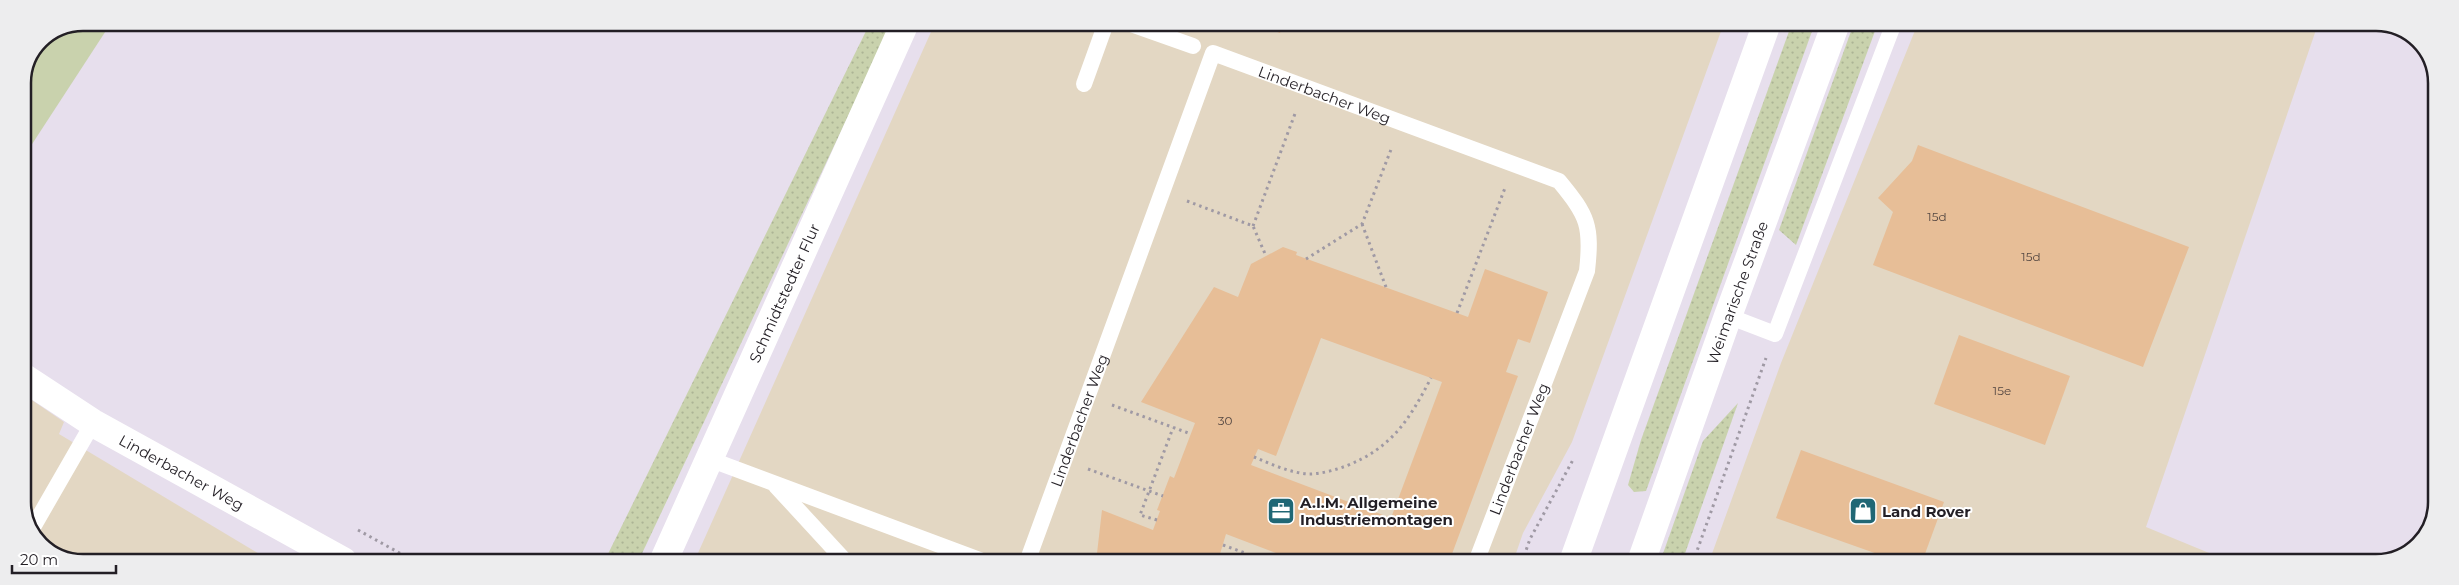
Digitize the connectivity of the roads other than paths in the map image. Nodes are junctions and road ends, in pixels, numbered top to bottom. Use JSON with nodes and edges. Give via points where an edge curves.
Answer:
{"nodes":[{"id":1,"x":901,"y":31,"type":"edge"},
{"id":2,"x":1103,"y":31,"type":"edge"},
{"id":3,"x":1151,"y":31,"type":"edge"},
{"id":4,"x":1764,"y":31,"type":"edge"},
{"id":5,"x":1833,"y":31,"type":"edge"},
{"id":6,"x":1891,"y":31,"type":"edge"},
{"id":7,"x":1193,"y":46,"type":"dead end"},
{"id":8,"x":1084,"y":84,"type":"dead end"},
{"id":9,"x":1728,"y":316,"type":"junction"},
{"id":10,"x":31,"y":382,"type":"edge"},
{"id":11,"x":93,"y":423,"type":"junction"},
{"id":12,"x":709,"y":459,"type":"junction"},
{"id":13,"x":774,"y":484,"type":"junction"},
{"id":14,"x":36,"y":523,"type":"edge"},
{"id":15,"x":330,"y":554,"type":"edge"},
{"id":16,"x":666,"y":554,"type":"edge"},
{"id":17,"x":839,"y":554,"type":"edge"},
{"id":18,"x":963,"y":554,"type":"edge"},
{"id":19,"x":1030,"y":554,"type":"edge"},
{"id":20,"x":1479,"y":554,"type":"edge"},
{"id":21,"x":1576,"y":554,"type":"edge"},
{"id":22,"x":1644,"y":554,"type":"edge"}],
"edges":[{"from":1,"to":12,"type":"main road","name":"Schmidtstedter Flur"},
{"from":2,"to":8,"type":"lane"},
{"from":3,"to":7,"type":"lane"},
{"from":4,"to":21,"type":"main road"},
{"from":5,"to":9,"type":"main road","name":"Weimarische Straße"},
{"from":6,"to":9,"type":"lane","via":[[1775,334]]},
{"from":9,"to":22,"type":"main road","name":"Weimarische Straße"},
{"from":10,"to":11,"type":"main road","name":"Linderbacher Weg"},
{"from":11,"to":14,"type":"lane"},
{"from":11,"to":15,"type":"main road","name":"Linderbacher Weg"},
{"from":12,"to":13,"type":"lane"},
{"from":12,"to":16,"type":"main road","name":"Schmidtstedter Flur"},
{"from":13,"to":17,"type":"lane"},
{"from":13,"to":18,"type":"lane"},
{"from":19,"to":20,"type":"lane","name":"Linderbacher Weg","via":[[1213,53],[1559,181],[1580,206],[1590,237],[1586,271]]}]}
